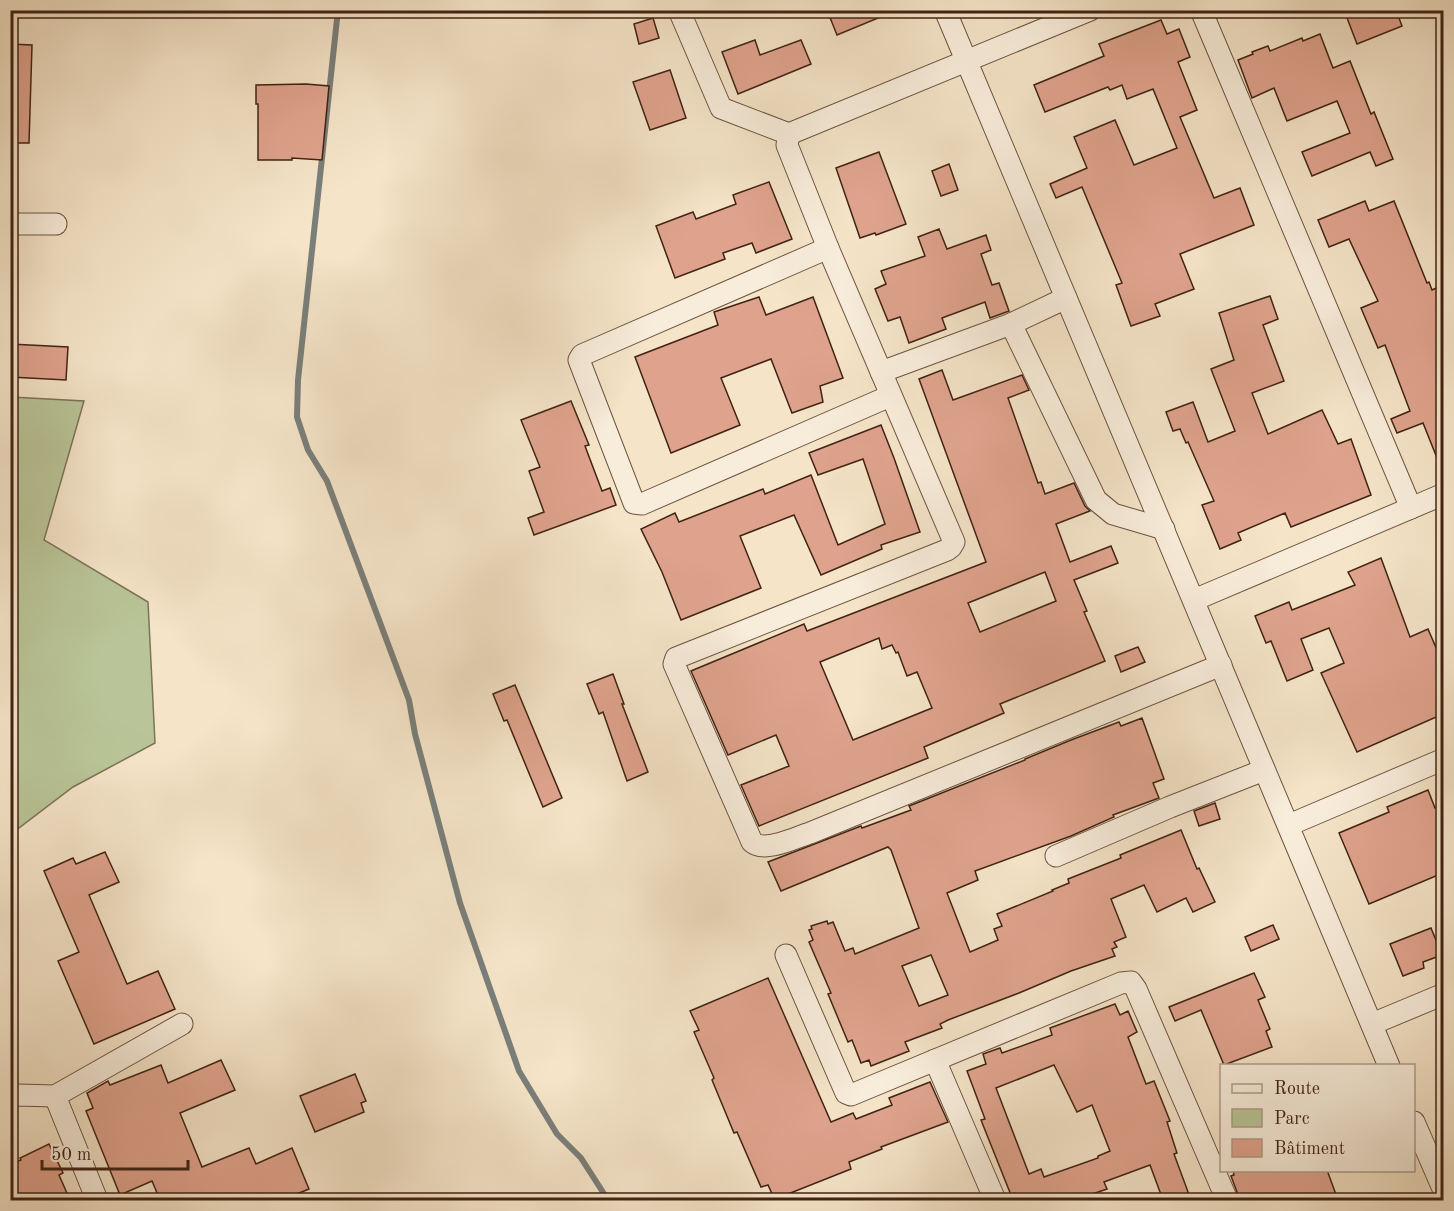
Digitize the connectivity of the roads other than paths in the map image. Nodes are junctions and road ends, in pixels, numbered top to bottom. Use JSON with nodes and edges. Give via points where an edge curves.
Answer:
{"nodes":[{"id":1,"x":679,"y":10,"type":"edge"},
{"id":2,"x":945,"y":10,"type":"edge"},
{"id":3,"x":1090,"y":10,"type":"edge"},
{"id":4,"x":1201,"y":10,"type":"edge"},
{"id":5,"x":967,"y":63,"type":"junction"},
{"id":6,"x":789,"y":134,"type":"junction"},
{"id":7,"x":10,"y":224,"type":"edge"},
{"id":8,"x":56,"y":224,"type":"dead end"},
{"id":9,"x":828,"y":248,"type":"junction"},
{"id":10,"x":1066,"y":298,"type":"junction"},
{"id":11,"x":1011,"y":324,"type":"junction"},
{"id":12,"x":880,"y":372,"type":"junction"},
{"id":13,"x":890,"y":396,"type":"junction"},
{"id":14,"x":1443,"y":494,"type":"edge"},
{"id":15,"x":1411,"y":508,"type":"junction"},
{"id":16,"x":1164,"y":529,"type":"junction"},
{"id":17,"x":1194,"y":600,"type":"junction"},
{"id":18,"x":1221,"y":665,"type":"junction"},
{"id":19,"x":1443,"y":759,"type":"edge"},
{"id":20,"x":1264,"y":770,"type":"junction"},
{"id":21,"x":1289,"y":825,"type":"junction"},
{"id":22,"x":1056,"y":856,"type":"dead end"},
{"id":23,"x":786,"y":955,"type":"dead end"},
{"id":24,"x":1443,"y":994,"type":"edge"},
{"id":25,"x":182,"y":1024,"type":"dead end"},
{"id":26,"x":1371,"y":1024,"type":"junction"},
{"id":27,"x":936,"y":1060,"type":"junction"},
{"id":28,"x":1389,"y":1064,"type":"edge"},
{"id":29,"x":55,"y":1096,"type":"junction"},
{"id":30,"x":10,"y":1098,"type":"edge"},
{"id":31,"x":1415,"y":1127,"type":"edge"},
{"id":32,"x":1443,"y":1191,"type":"edge"},
{"id":33,"x":97,"y":1200,"type":"edge"},
{"id":34,"x":995,"y":1200,"type":"edge"},
{"id":35,"x":1227,"y":1200,"type":"edge"}],
"edges":[{"from":1,"to":6,"type":"street","via":[[721,108]]},
{"from":2,"to":5,"type":"street"},
{"from":3,"to":5,"type":"street"},
{"from":4,"to":15,"type":"street"},
{"from":5,"to":6,"type":"street"},
{"from":5,"to":10,"type":"street"},
{"from":6,"to":9,"type":"street","via":[[787,145]]},
{"from":7,"to":8,"type":"street"},
{"from":9,"to":12,"type":"street"},
{"from":9,"to":13,"type":"street","via":[[582,355],[579,360],[634,503],[642,504]]},
{"from":10,"to":11,"type":"street"},
{"from":10,"to":16,"type":"street"},
{"from":11,"to":12,"type":"street"},
{"from":11,"to":16,"type":"street","via":[[1096,500],[1113,514]]},
{"from":12,"to":13,"type":"street"},
{"from":13,"to":18,"type":"street","via":[[954,542],[951,547],[681,655],[674,664],[752,842],[766,846],[810,833]]},
{"from":14,"to":15,"type":"street"},
{"from":15,"to":17,"type":"street"},
{"from":16,"to":17,"type":"street"},
{"from":17,"to":18,"type":"street"},
{"from":18,"to":20,"type":"street"},
{"from":19,"to":21,"type":"street"},
{"from":20,"to":21,"type":"street"},
{"from":20,"to":22,"type":"street"},
{"from":21,"to":26,"type":"street"},
{"from":23,"to":27,"type":"street","via":[[846,1093],[857,1094]]},
{"from":24,"to":26,"type":"street"},
{"from":25,"to":29,"type":"street"},
{"from":26,"to":28,"type":"street"},
{"from":27,"to":34,"type":"street"},
{"from":27,"to":35,"type":"street","via":[[1131,982]]},
{"from":29,"to":30,"type":"street"},
{"from":29,"to":33,"type":"street"},
{"from":31,"to":32,"type":"street"}]}
